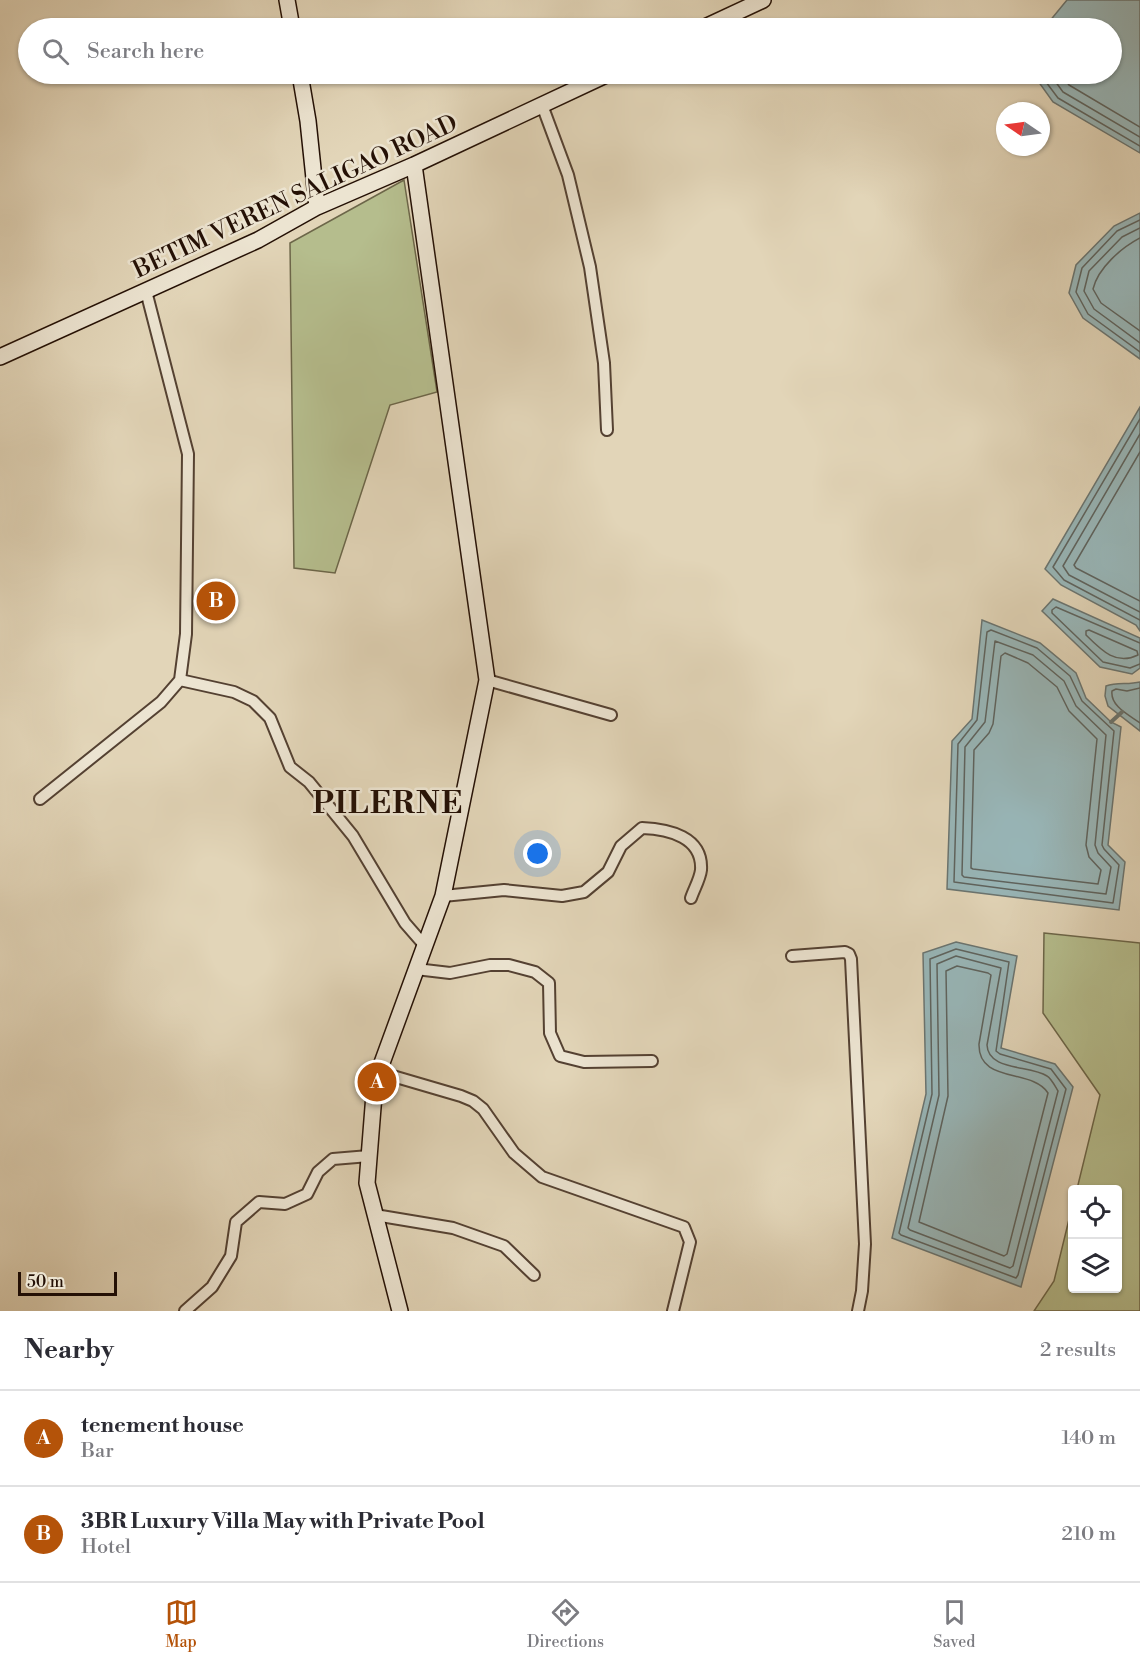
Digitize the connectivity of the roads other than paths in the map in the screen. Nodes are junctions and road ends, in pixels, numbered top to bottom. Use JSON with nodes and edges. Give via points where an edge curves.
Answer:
{"nodes":[{"id":1,"x":287,"y":0,"type":"edge"},
{"id":2,"x":763,"y":0,"type":"edge"},
{"id":3,"x":290,"y":18,"type":"edge"},
{"id":4,"x":724,"y":18,"type":"edge"},
{"id":5,"x":302,"y":84,"type":"edge"},
{"id":6,"x":587,"y":84,"type":"edge"},
{"id":7,"x":542,"y":105,"type":"junction"},
{"id":8,"x":414,"y":165,"type":"junction"},
{"id":9,"x":316,"y":207,"type":"junction"},
{"id":10,"x":146,"y":291,"type":"junction"},
{"id":11,"x":0,"y":357,"type":"edge"},
{"id":12,"x":607,"y":430,"type":"dead end"},
{"id":13,"x":180,"y":680,"type":"junction"},
{"id":14,"x":487,"y":680,"type":"junction"},
{"id":15,"x":611,"y":715,"type":"dead end"},
{"id":16,"x":40,"y":799,"type":"dead end"},
{"id":17,"x":443,"y":896,"type":"junction"},
{"id":18,"x":691,"y":898,"type":"dead end"},
{"id":19,"x":425,"y":946,"type":"junction"},
{"id":20,"x":792,"y":956,"type":"dead end"},
{"id":21,"x":416,"y":969,"type":"junction"},
{"id":22,"x":652,"y":1061,"type":"dead end"},
{"id":23,"x":379,"y":1072,"type":"junction"},
{"id":24,"x":369,"y":1156,"type":"junction"},
{"id":25,"x":375,"y":1215,"type":"junction"},
{"id":26,"x":534,"y":1275,"type":"dead end"},
{"id":27,"x":185,"y":1311,"type":"edge"},
{"id":28,"x":400,"y":1311,"type":"edge"},
{"id":29,"x":673,"y":1311,"type":"edge"},
{"id":30,"x":858,"y":1311,"type":"edge"}],
"edges":[{"from":1,"to":3,"type":"main road"},
{"from":2,"to":4,"type":"main road"},
{"from":5,"to":9,"type":"main road"},
{"from":6,"to":7,"type":"main road","name":"BETIM VEREN SALIGAO ROAD"},
{"from":7,"to":8,"type":"main road","name":"BETIM VEREN SALIGAO ROAD"},
{"from":7,"to":12,"type":"street","via":[[568,175],[590,267],[604,363]]},
{"from":8,"to":9,"type":"main road","name":"BETIM VEREN SALIGAO ROAD"},
{"from":8,"to":14,"type":"main road"},
{"from":9,"to":10,"type":"main road","name":"BETIM VEREN SALIGAO ROAD","via":[[258,240]]},
{"from":10,"to":11,"type":"main road","name":"BETIM VEREN SALIGAO ROAD"},
{"from":10,"to":13,"type":"street","via":[[188,454],[186,634]]},
{"from":13,"to":16,"type":"street","via":[[161,702]]},
{"from":13,"to":19,"type":"street","via":[[234,692],[253,701],[270,718],[290,767],[309,782],[353,836],[405,923]]},
{"from":14,"to":15,"type":"street"},
{"from":14,"to":17,"type":"main road"},
{"from":17,"to":18,"type":"street","via":[[504,890],[562,896],[584,892],[608,872],[621,846],[642,828],[656,828],[676,833],[698,849],[701,871]]},
{"from":17,"to":19,"type":"main road"},
{"from":19,"to":21,"type":"main road"},
{"from":20,"to":30,"type":"street","via":[[845,952],[851,959],[866,1244]]},
{"from":21,"to":22,"type":"street","via":[[450,972],[509,965],[535,972],[549,983],[550,1034],[560,1056],[584,1062]]},
{"from":21,"to":23,"type":"main road"},
{"from":23,"to":24,"type":"main road"},
{"from":23,"to":29,"type":"street","via":[[473,1101],[514,1153],[542,1177],[684,1227],[690,1242]]},
{"from":24,"to":25,"type":"main road","via":[[367,1183]]},
{"from":24,"to":27,"type":"street","via":[[333,1159],[318,1172],[307,1194],[285,1204],[259,1202],[236,1222],[231,1256],[212,1287]]},
{"from":25,"to":26,"type":"street","via":[[453,1228],[504,1246]]},
{"from":25,"to":28,"type":"main road"}]}
